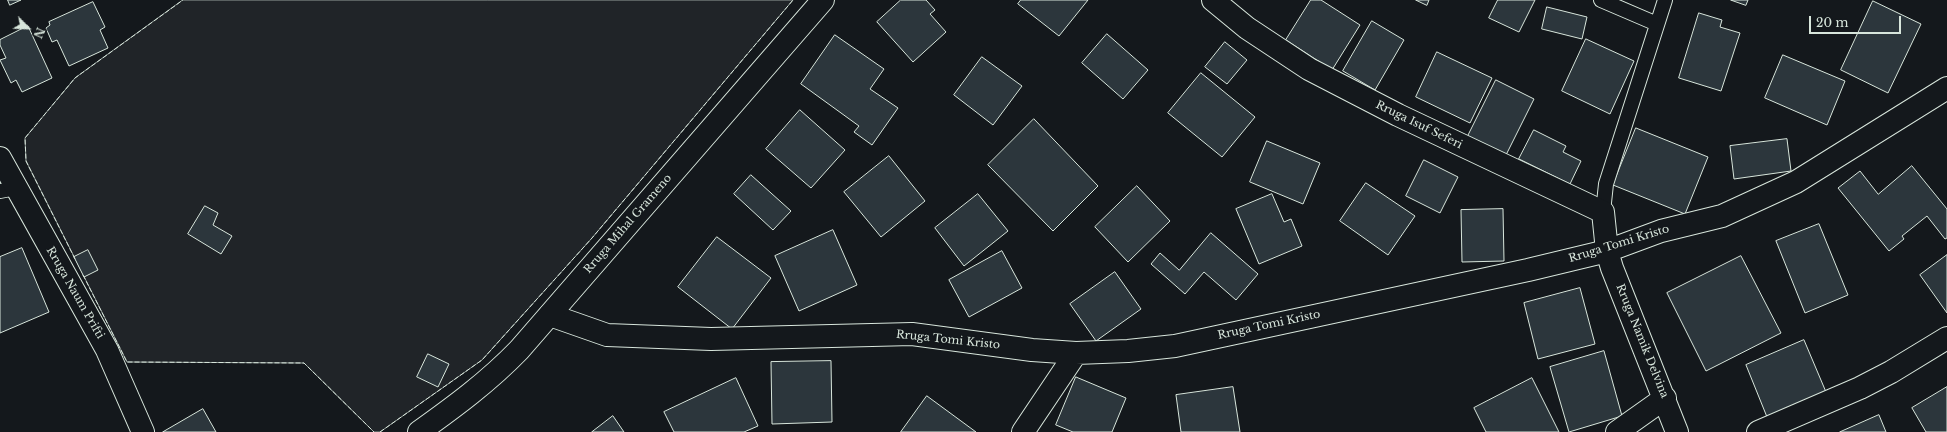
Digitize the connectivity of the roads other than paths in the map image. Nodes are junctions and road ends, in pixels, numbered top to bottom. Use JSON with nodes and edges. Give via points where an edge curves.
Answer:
{"nodes":[{"id":1,"x":823,"y":0,"type":"edge"},
{"id":2,"x":1214,"y":0,"type":"edge"},
{"id":3,"x":1601,"y":0,"type":"edge"},
{"id":4,"x":1666,"y":0,"type":"edge"},
{"id":5,"x":1657,"y":24,"type":"junction"},
{"id":6,"x":1947,"y":88,"type":"edge"},
{"id":7,"x":0,"y":158,"type":"edge"},
{"id":8,"x":8,"y":190,"type":"edge"},
{"id":9,"x":1602,"y":212,"type":"junction"},
{"id":10,"x":1607,"y":250,"type":"junction"},
{"id":11,"x":550,"y":315,"type":"junction"},
{"id":12,"x":1947,"y":338,"type":"edge"},
{"id":13,"x":1076,"y":353,"type":"junction"},
{"id":14,"x":1665,"y":398,"type":"junction"},
{"id":15,"x":423,"y":431,"type":"edge"},
{"id":16,"x":143,"y":432,"type":"edge"},
{"id":17,"x":1023,"y":432,"type":"edge"},
{"id":18,"x":1617,"y":432,"type":"edge"},
{"id":19,"x":1677,"y":432,"type":"edge"},
{"id":20,"x":1758,"y":432,"type":"edge"}],
"edges":[{"from":1,"to":11,"type":"street","name":"Rruga Mihal Grameno"},
{"from":2,"to":9,"type":"street","name":"Rruga Isuf Seferi","via":[[1247,28],[1309,69],[1398,115]]},
{"from":3,"to":5,"type":"lane"},
{"from":4,"to":5,"type":"lane"},
{"from":5,"to":9,"type":"lane","via":[[1606,184]]},
{"from":6,"to":10,"type":"street","name":"Rruga Tomi Kristo","via":[[1796,182],[1752,204],[1722,216],[1661,231]]},
{"from":7,"to":8,"type":"street","name":"Rruga Naum Prifti"},
{"from":8,"to":16,"type":"street","name":"Rruga Naum Prifti","via":[[107,350]]},
{"from":9,"to":10,"type":"street"},
{"from":10,"to":13,"type":"street","name":"Rruga Tomi Kristo","via":[[1528,270],[1175,346]]},
{"from":10,"to":14,"type":"street","name":"Rruga Namik Delvina","via":[[1624,300]]},
{"from":11,"to":13,"type":"street","name":"Rruga Tomi Kristo","via":[[607,335],[710,339],[912,334],[1032,350]]},
{"from":11,"to":15,"type":"street","name":"Rruga Mihal Grameno","via":[[497,374]]},
{"from":12,"to":20,"type":"street","via":[[1892,372],[1860,388]]},
{"from":13,"to":17,"type":"street"},
{"from":14,"to":18,"type":"street"},
{"from":14,"to":19,"type":"street","name":"Rruga Namik Delvina"}]}
